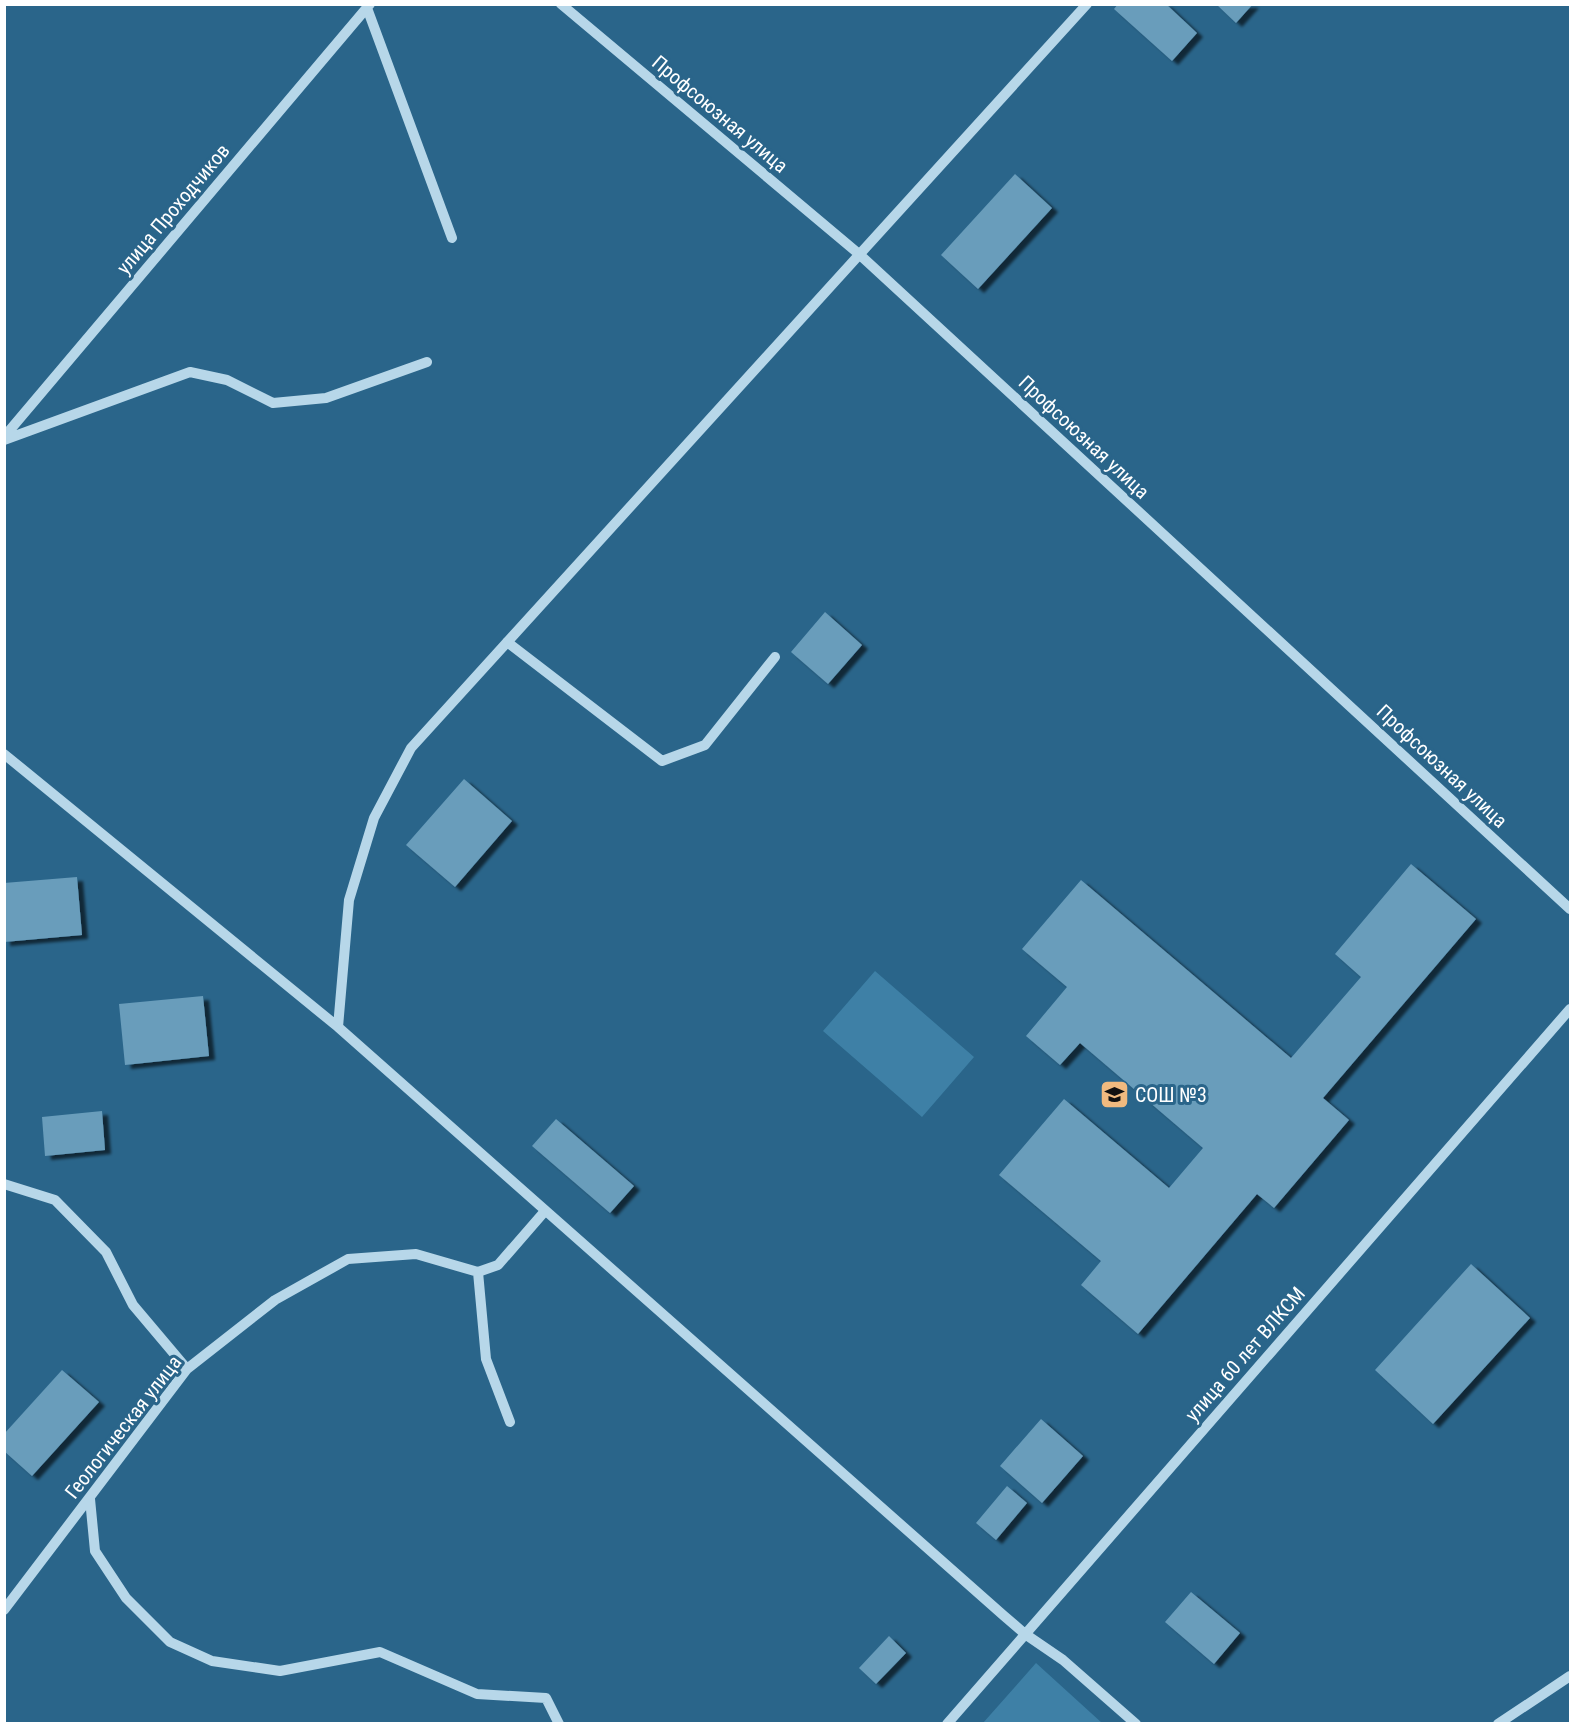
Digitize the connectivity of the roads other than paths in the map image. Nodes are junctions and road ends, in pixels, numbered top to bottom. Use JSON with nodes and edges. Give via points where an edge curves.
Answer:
{"nodes":[{"id":1,"x":561,"y":4,"type":"edge"},
{"id":2,"x":1087,"y":4,"type":"edge"},
{"id":3,"x":368,"y":6,"type":"edge"},
{"id":4,"x":452,"y":238,"type":"dead end"},
{"id":5,"x":859,"y":254,"type":"junction"},
{"id":6,"x":427,"y":362,"type":"dead end"},
{"id":7,"x":4,"y":439,"type":"edge"},
{"id":8,"x":507,"y":642,"type":"junction"},
{"id":9,"x":775,"y":657,"type":"dead end"},
{"id":10,"x":4,"y":754,"type":"edge"},
{"id":11,"x":1570,"y":909,"type":"edge"},
{"id":12,"x":1570,"y":1009,"type":"edge"},
{"id":13,"x":338,"y":1027,"type":"junction"},
{"id":14,"x":4,"y":1184,"type":"edge"},
{"id":15,"x":545,"y":1211,"type":"junction"},
{"id":16,"x":478,"y":1272,"type":"junction"},
{"id":17,"x":187,"y":1369,"type":"junction"},
{"id":18,"x":510,"y":1422,"type":"dead end"},
{"id":19,"x":90,"y":1499,"type":"junction"},
{"id":20,"x":4,"y":1610,"type":"edge"},
{"id":21,"x":1025,"y":1634,"type":"junction"},
{"id":22,"x":1570,"y":1676,"type":"edge"},
{"id":23,"x":559,"y":1724,"type":"edge"},
{"id":24,"x":947,"y":1724,"type":"edge"},
{"id":25,"x":1136,"y":1724,"type":"edge"},
{"id":26,"x":1498,"y":1724,"type":"edge"}],
"edges":[{"from":1,"to":5,"type":"street","name":"Профсоюзная улица"},
{"from":2,"to":5,"type":"street"},
{"from":3,"to":4,"type":"street"},
{"from":3,"to":7,"type":"street","name":"улица Проходчиков"},
{"from":5,"to":8,"type":"street"},
{"from":5,"to":11,"type":"street","name":"Профсоюзная улица"},
{"from":6,"to":7,"type":"street","via":[[326,398],[273,403],[227,380],[190,372]]},
{"from":8,"to":9,"type":"street","via":[[662,761],[705,745]]},
{"from":8,"to":13,"type":"street","via":[[411,748],[374,818],[349,900]]},
{"from":10,"to":13,"type":"street"},
{"from":12,"to":21,"type":"street","name":"улица 60 лет ВЛКСМ"},
{"from":13,"to":15,"type":"street"},
{"from":14,"to":17,"type":"street","via":[[55,1200],[106,1252],[133,1305]]},
{"from":15,"to":16,"type":"street","via":[[498,1265]]},
{"from":15,"to":21,"type":"street"},
{"from":16,"to":17,"type":"street","name":"Геологическая улица","via":[[417,1254],[348,1259],[274,1300]]},
{"from":16,"to":18,"type":"street","via":[[486,1359]]},
{"from":17,"to":19,"type":"street","name":"Геологическая улица"},
{"from":19,"to":20,"type":"street","name":"Геологическая улица"},
{"from":19,"to":23,"type":"street","via":[[95,1551],[126,1598],[170,1642],[212,1661],[280,1671],[380,1652],[477,1694],[546,1698]]},
{"from":21,"to":24,"type":"street","name":"улица 60 лет ВЛКСМ"},
{"from":21,"to":25,"type":"street","via":[[1064,1660]]},
{"from":22,"to":26,"type":"street"}]}
